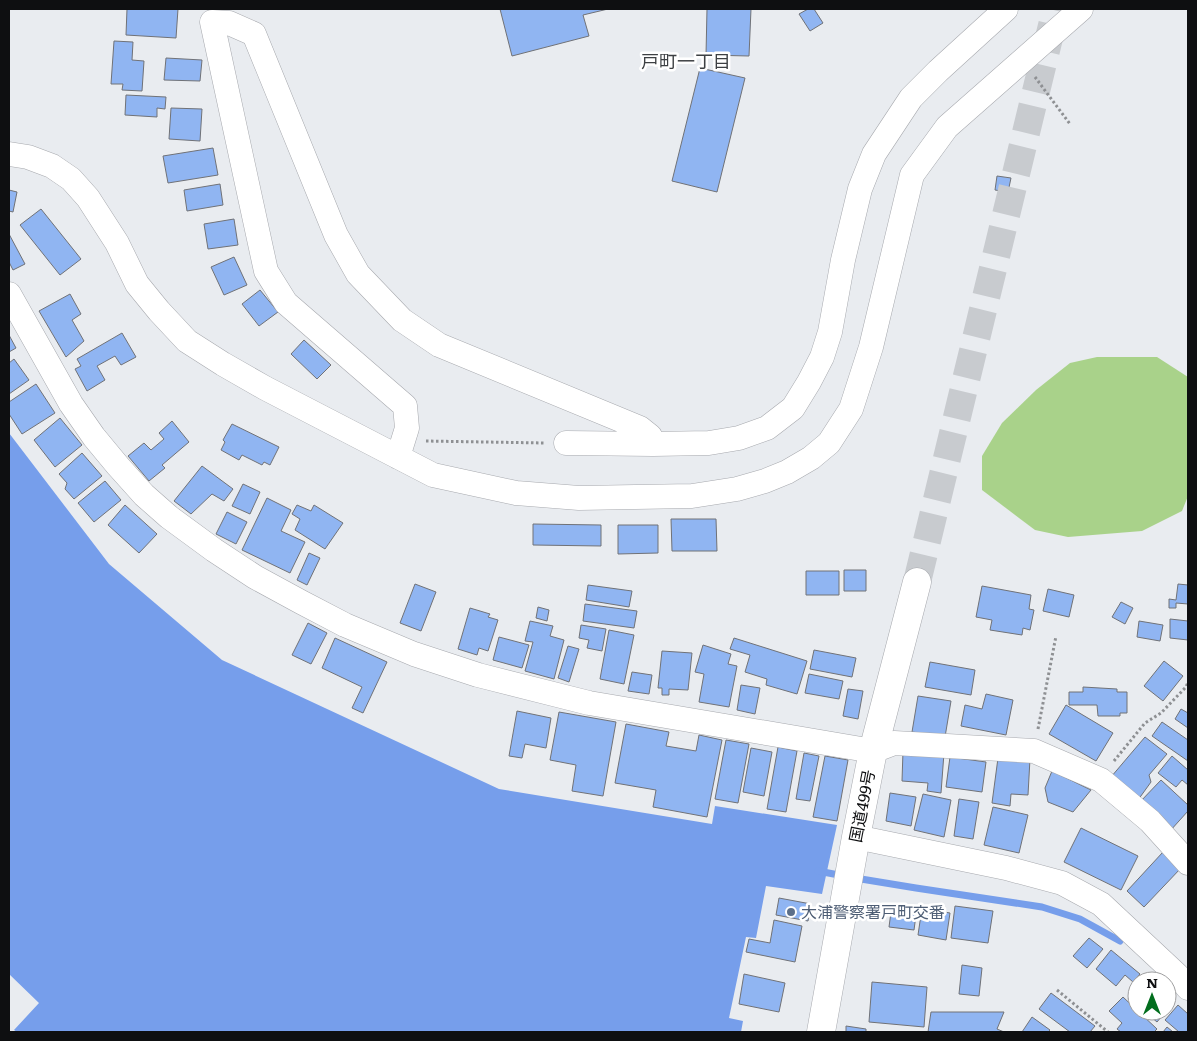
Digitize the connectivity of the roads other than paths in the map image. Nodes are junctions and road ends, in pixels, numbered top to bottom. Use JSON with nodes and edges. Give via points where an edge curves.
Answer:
{"nodes":[{"id":1,"x":1006,"y":9,"type":"edge"},
{"id":2,"x":1081,"y":9,"type":"edge"},
{"id":3,"x":9,"y":154,"type":"edge"},
{"id":4,"x":9,"y":294,"type":"edge"},
{"id":5,"x":566,"y":443,"type":"road end"},
{"id":6,"x":653,"y":444,"type":"junction"},
{"id":7,"x":400,"y":449,"type":"junction"},
{"id":8,"x":917,"y":582,"type":"tunnel mouth"},
{"id":9,"x":873,"y":751,"type":"junction"},
{"id":10,"x":856,"y":837,"type":"junction"},
{"id":11,"x":1188,"y":863,"type":"edge"},
{"id":12,"x":1188,"y":988,"type":"edge"},
{"id":13,"x":821,"y":1032,"type":"edge"}],
"edges":[{"from":1,"to":6,"type":"street","via":[[911,98],[874,154],[860,189],[830,332],[822,357],[793,408],[766,428],[739,438],[709,443]]},
{"from":2,"to":7,"type":"street","via":[[947,127],[912,174],[870,347],[851,409],[829,443],[811,458],[787,472],[737,489],[692,496],[579,498],[516,494],[433,475]]},
{"from":3,"to":7,"type":"street","via":[[52,166],[71,179],[88,198],[112,236],[137,284],[188,340],[265,388]]},
{"from":4,"to":9,"type":"street","via":[[71,404],[94,437],[144,495],[214,550],[301,602],[345,625],[414,654],[478,675],[589,702]]},
{"from":5,"to":6,"type":"street"},
{"from":6,"to":7,"type":"street","via":[[650,436],[640,428],[439,345],[402,320],[358,274],[336,236],[254,34],[229,23],[212,22],[266,271],[286,303],[405,406],[407,428]]},
{"from":8,"to":9,"type":"highway","name":"国道499号"},
{"from":9,"to":10,"type":"highway","name":"国道499号"},
{"from":9,"to":11,"type":"street","via":[[894,743],[1034,752],[1101,780],[1150,821]]},
{"from":10,"to":12,"type":"street","via":[[1062,883],[1101,904]]},
{"from":10,"to":13,"type":"highway","name":"国道499号"}]}
